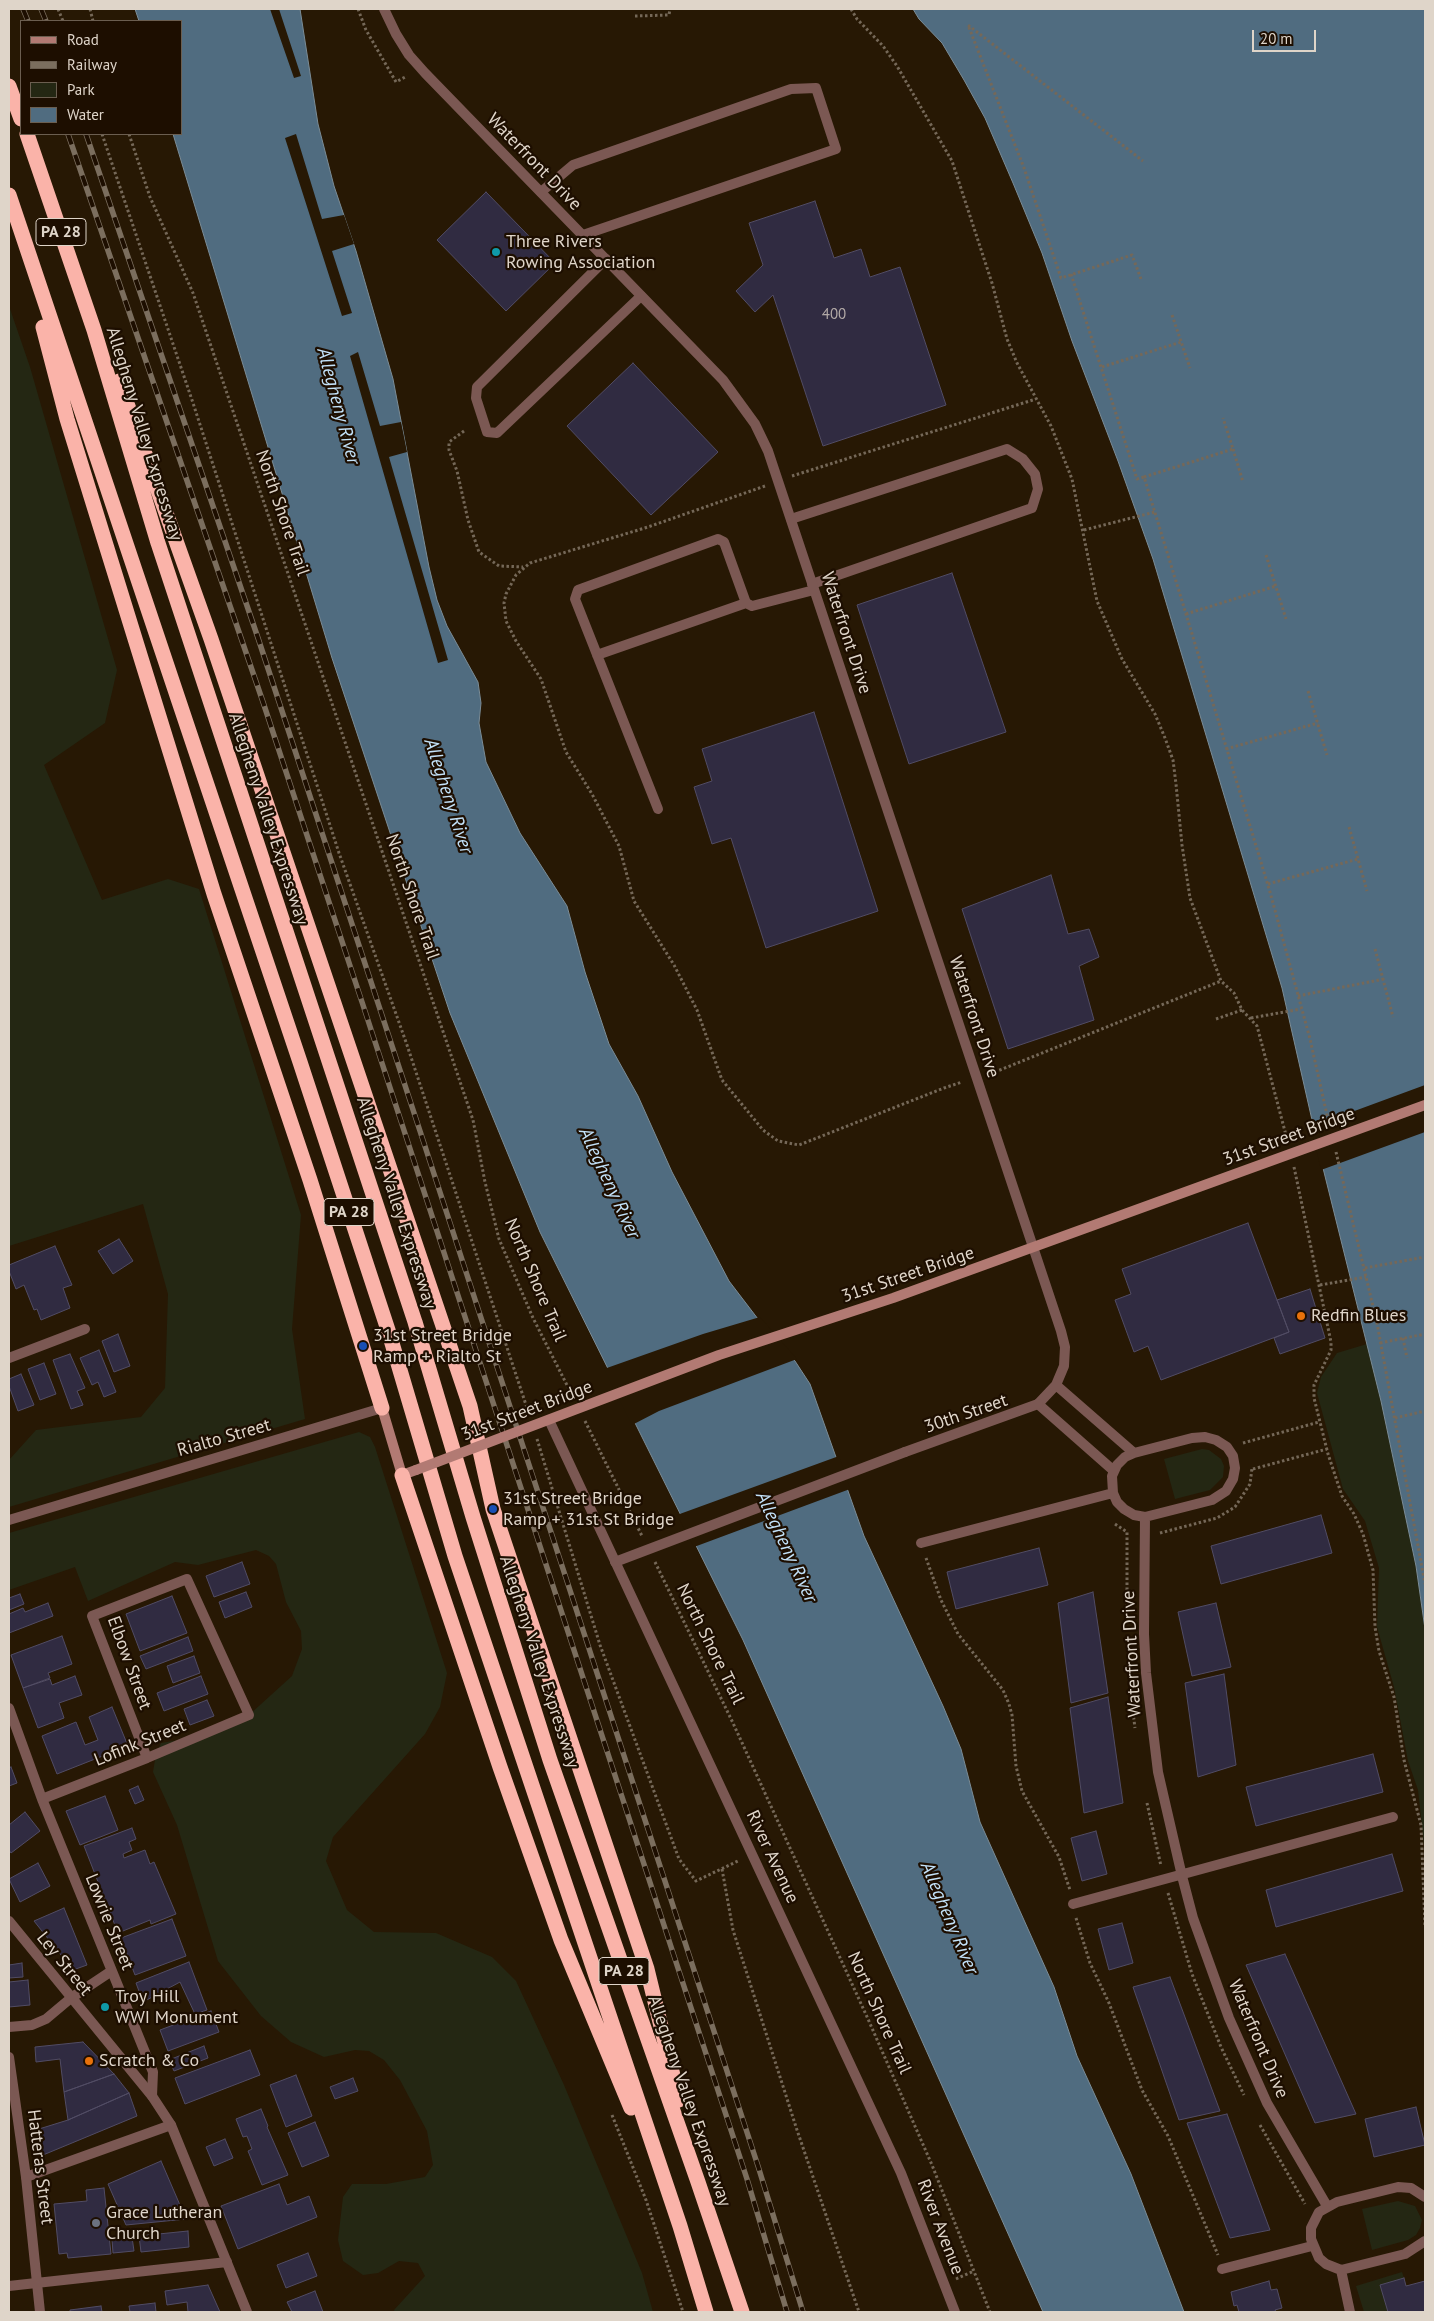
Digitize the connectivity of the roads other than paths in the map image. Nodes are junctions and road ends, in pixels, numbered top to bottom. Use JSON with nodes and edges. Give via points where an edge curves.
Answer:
{"nodes":[{"id":1,"x":384,"y":9,"type":"edge"},
{"id":2,"x":9,"y":86,"type":"edge"},
{"id":3,"x":20,"y":116,"type":"edge"},
{"id":4,"x":27,"y":135,"type":"edge"},
{"id":5,"x":541,"y":192,"type":"junction"},
{"id":6,"x":10,"y":198,"type":"edge"},
{"id":7,"x":583,"y":235,"type":"junction"},
{"id":8,"x":606,"y":259,"type":"junction"},
{"id":9,"x":641,"y":296,"type":"junction"},
{"id":10,"x":94,"y":330,"type":"junction"},
{"id":11,"x":791,"y":519,"type":"junction"},
{"id":12,"x":813,"y":587,"type":"junction"},
{"id":13,"x":746,"y":603,"type":"junction"},
{"id":14,"x":597,"y":655,"type":"junction"},
{"id":15,"x":658,"y":809,"type":"dead end"},
{"id":16,"x":1425,"y":1105,"type":"edge"},
{"id":17,"x":85,"y":1329,"type":"dead end"},
{"id":18,"x":9,"y":1358,"type":"edge"},
{"id":19,"x":1056,"y":1385,"type":"junction"},
{"id":20,"x":1038,"y":1404,"type":"junction"},
{"id":21,"x":382,"y":1408,"type":"junction"},
{"id":22,"x":549,"y":1420,"type":"junction"},
{"id":23,"x":479,"y":1448,"type":"junction"},
{"id":24,"x":1134,"y":1453,"type":"junction"},
{"id":25,"x":1114,"y":1471,"type":"junction"},
{"id":26,"x":409,"y":1473,"type":"junction"},
{"id":27,"x":1113,"y":1492,"type":"junction"},
{"id":28,"x":1145,"y":1517,"type":"junction"},
{"id":29,"x":9,"y":1520,"type":"edge"},
{"id":30,"x":921,"y":1543,"type":"dead end"},
{"id":31,"x":614,"y":1562,"type":"junction"},
{"id":32,"x":9,"y":1708,"type":"edge"},
{"id":33,"x":249,"y":1715,"type":"joint"},
{"id":34,"x":148,"y":1758,"type":"junction"},
{"id":35,"x":42,"y":1799,"type":"junction"},
{"id":36,"x":1393,"y":1818,"type":"dead end"},
{"id":37,"x":1182,"y":1876,"type":"junction"},
{"id":38,"x":1073,"y":1904,"type":"dead end"},
{"id":39,"x":9,"y":1921,"type":"edge"},
{"id":40,"x":110,"y":1972,"type":"junction"},
{"id":41,"x":71,"y":1998,"type":"junction"},
{"id":42,"x":9,"y":2027,"type":"edge"},
{"id":43,"x":9,"y":2057,"type":"edge"},
{"id":44,"x":152,"y":2096,"type":"junction"},
{"id":45,"x":171,"y":2125,"type":"junction"},
{"id":46,"x":26,"y":2177,"type":"junction"},
{"id":47,"x":698,"y":2182,"type":"junction"},
{"id":48,"x":1425,"y":2197,"type":"edge"},
{"id":49,"x":1327,"y":2206,"type":"junction"},
{"id":50,"x":680,"y":2226,"type":"junction"},
{"id":51,"x":1425,"y":2241,"type":"edge"},
{"id":52,"x":1312,"y":2246,"type":"junction"},
{"id":53,"x":226,"y":2262,"type":"junction"},
{"id":54,"x":1222,"y":2269,"type":"dead end"},
{"id":55,"x":1341,"y":2270,"type":"junction"},
{"id":56,"x":37,"y":2283,"type":"junction"},
{"id":57,"x":9,"y":2286,"type":"edge"},
{"id":58,"x":40,"y":2312,"type":"edge"},
{"id":59,"x":248,"y":2312,"type":"edge"},
{"id":60,"x":706,"y":2312,"type":"edge"},
{"id":61,"x":742,"y":2312,"type":"edge"},
{"id":62,"x":955,"y":2312,"type":"edge"},
{"id":63,"x":1350,"y":2312,"type":"edge"}],
"edges":[{"from":1,"to":5,"type":"street","name":"Waterfront Drive","via":[[396,34],[420,68]]},
{"from":2,"to":3,"type":"highway"},
{"from":4,"to":10,"type":"highway","name":"Allegheny Valley Expressway","number":"PA 28"},
{"from":5,"to":7,"type":"street","name":"Waterfront Drive"},
{"from":5,"to":7,"type":"street","via":[[573,164],[791,89],[816,88],[836,149]]},
{"from":6,"to":21,"type":"highway","via":[[70,428],[214,894],[307,1170]]},
{"from":6,"to":50,"type":"highway","number":"PA 28","via":[[303,1072],[389,1333],[455,1556]]},
{"from":7,"to":8,"type":"street","name":"Waterfront Drive"},
{"from":8,"to":9,"type":"street","name":"Waterfront Drive"},
{"from":8,"to":9,"type":"street","via":[[477,387],[476,398],[487,432],[497,433]]},
{"from":9,"to":11,"type":"street","name":"Waterfront Drive","via":[[739,400],[768,451]]},
{"from":10,"to":23,"type":"highway","via":[[120,383],[211,638],[470,1406]]},
{"from":10,"to":47,"type":"highway","name":"Allegheny Valley Expressway","number":"PA 28","via":[[158,544],[415,1322],[472,1517],[550,1760]]},
{"from":11,"to":12,"type":"street","name":"Waterfront Drive"},
{"from":11,"to":12,"type":"street","via":[[1007,449],[1023,459],[1035,474],[1038,489],[1032,508]]},
{"from":12,"to":13,"type":"street","via":[[752,606]]},
{"from":12,"to":19,"type":"street","name":"Waterfront Drive","via":[[1065,1347],[1064,1366]]},
{"from":13,"to":14,"type":"street"},
{"from":13,"to":14,"type":"street","via":[[724,542],[718,539],[578,590],[575,599]]},
{"from":14,"to":15,"type":"street"},
{"from":16,"to":22,"type":"main road","name":"31st Street Bridge","bridge":true,"via":[[894,1298],[720,1354]]},
{"from":17,"to":18,"type":"street"},
{"from":19,"to":20,"type":"street","name":"Waterfront Drive"},
{"from":19,"to":24,"type":"street"},
{"from":20,"to":25,"type":"street"},
{"from":20,"to":31,"type":"street","name":"30th Street","bridge":true},
{"from":21,"to":26,"type":"main road"},
{"from":21,"to":29,"type":"street","name":"Rialto Street"},
{"from":22,"to":23,"type":"main road","name":"31st Street Bridge","bridge":true},
{"from":22,"to":31,"type":"street","name":"River Avenue"},
{"from":23,"to":26,"type":"main road","name":"31st Street Bridge","bridge":true},
{"from":23,"to":47,"type":"highway","via":[[493,1509],[647,1969]]},
{"from":24,"to":25,"type":"street","via":[[1125,1457]]},
{"from":24,"to":28,"type":"street","via":[[1205,1437],[1227,1447],[1233,1456],[1235,1471],[1226,1491],[1212,1500]]},
{"from":25,"to":27,"type":"street"},
{"from":26,"to":50,"type":"highway","via":[[500,1767],[561,1940]]},
{"from":27,"to":28,"type":"street","via":[[1124,1509]]},
{"from":27,"to":30,"type":"street"},
{"from":28,"to":37,"type":"street","name":"Waterfront Drive","via":[[1144,1634],[1154,1739],[1165,1806]]},
{"from":31,"to":62,"type":"street","name":"River Avenue","via":[[901,2173]]},
{"from":32,"to":35,"type":"street","name":"Lowrie Street"},
{"from":33,"to":34,"type":"street","name":"Lofink Street"},
{"from":33,"to":34,"type":"street","name":"Elbow Street","via":[[187,1579],[92,1616]]},
{"from":34,"to":35,"type":"street","name":"Lofink Street"},
{"from":35,"to":40,"type":"street","name":"Lowrie Street"},
{"from":36,"to":37,"type":"street"},
{"from":37,"to":38,"type":"street"},
{"from":37,"to":49,"type":"street","name":"Waterfront Drive","via":[[1193,1918],[1232,2024],[1267,2103]]},
{"from":39,"to":41,"type":"street","name":"Ley Street"},
{"from":40,"to":41,"type":"street"},
{"from":40,"to":44,"type":"street","name":"Lowrie Street","via":[[153,2072]]},
{"from":41,"to":42,"type":"street","via":[[46,2019],[32,2025]]},
{"from":41,"to":44,"type":"street","name":"Ley Street"},
{"from":43,"to":46,"type":"street","name":"Hatteras Street"},
{"from":44,"to":45,"type":"street"},
{"from":45,"to":46,"type":"street"},
{"from":45,"to":53,"type":"street"},
{"from":46,"to":56,"type":"street","name":"Hatteras Street"},
{"from":47,"to":61,"type":"highway","name":"Allegheny Valley Expressway","number":"PA 28"},
{"from":48,"to":49,"type":"street","via":[[1411,2188],[1398,2187]]},
{"from":49,"to":52,"type":"street","via":[[1314,2220]]},
{"from":50,"to":60,"type":"highway","number":"PA 28"},
{"from":51,"to":55,"type":"street","via":[[1405,2254]]},
{"from":52,"to":54,"type":"street"},
{"from":52,"to":55,"type":"street","via":[[1326,2264]]},
{"from":53,"to":56,"type":"street"},
{"from":53,"to":59,"type":"street"},
{"from":55,"to":63,"type":"street"},
{"from":56,"to":57,"type":"street"},
{"from":56,"to":58,"type":"street","name":"Hatteras Street"}]}
